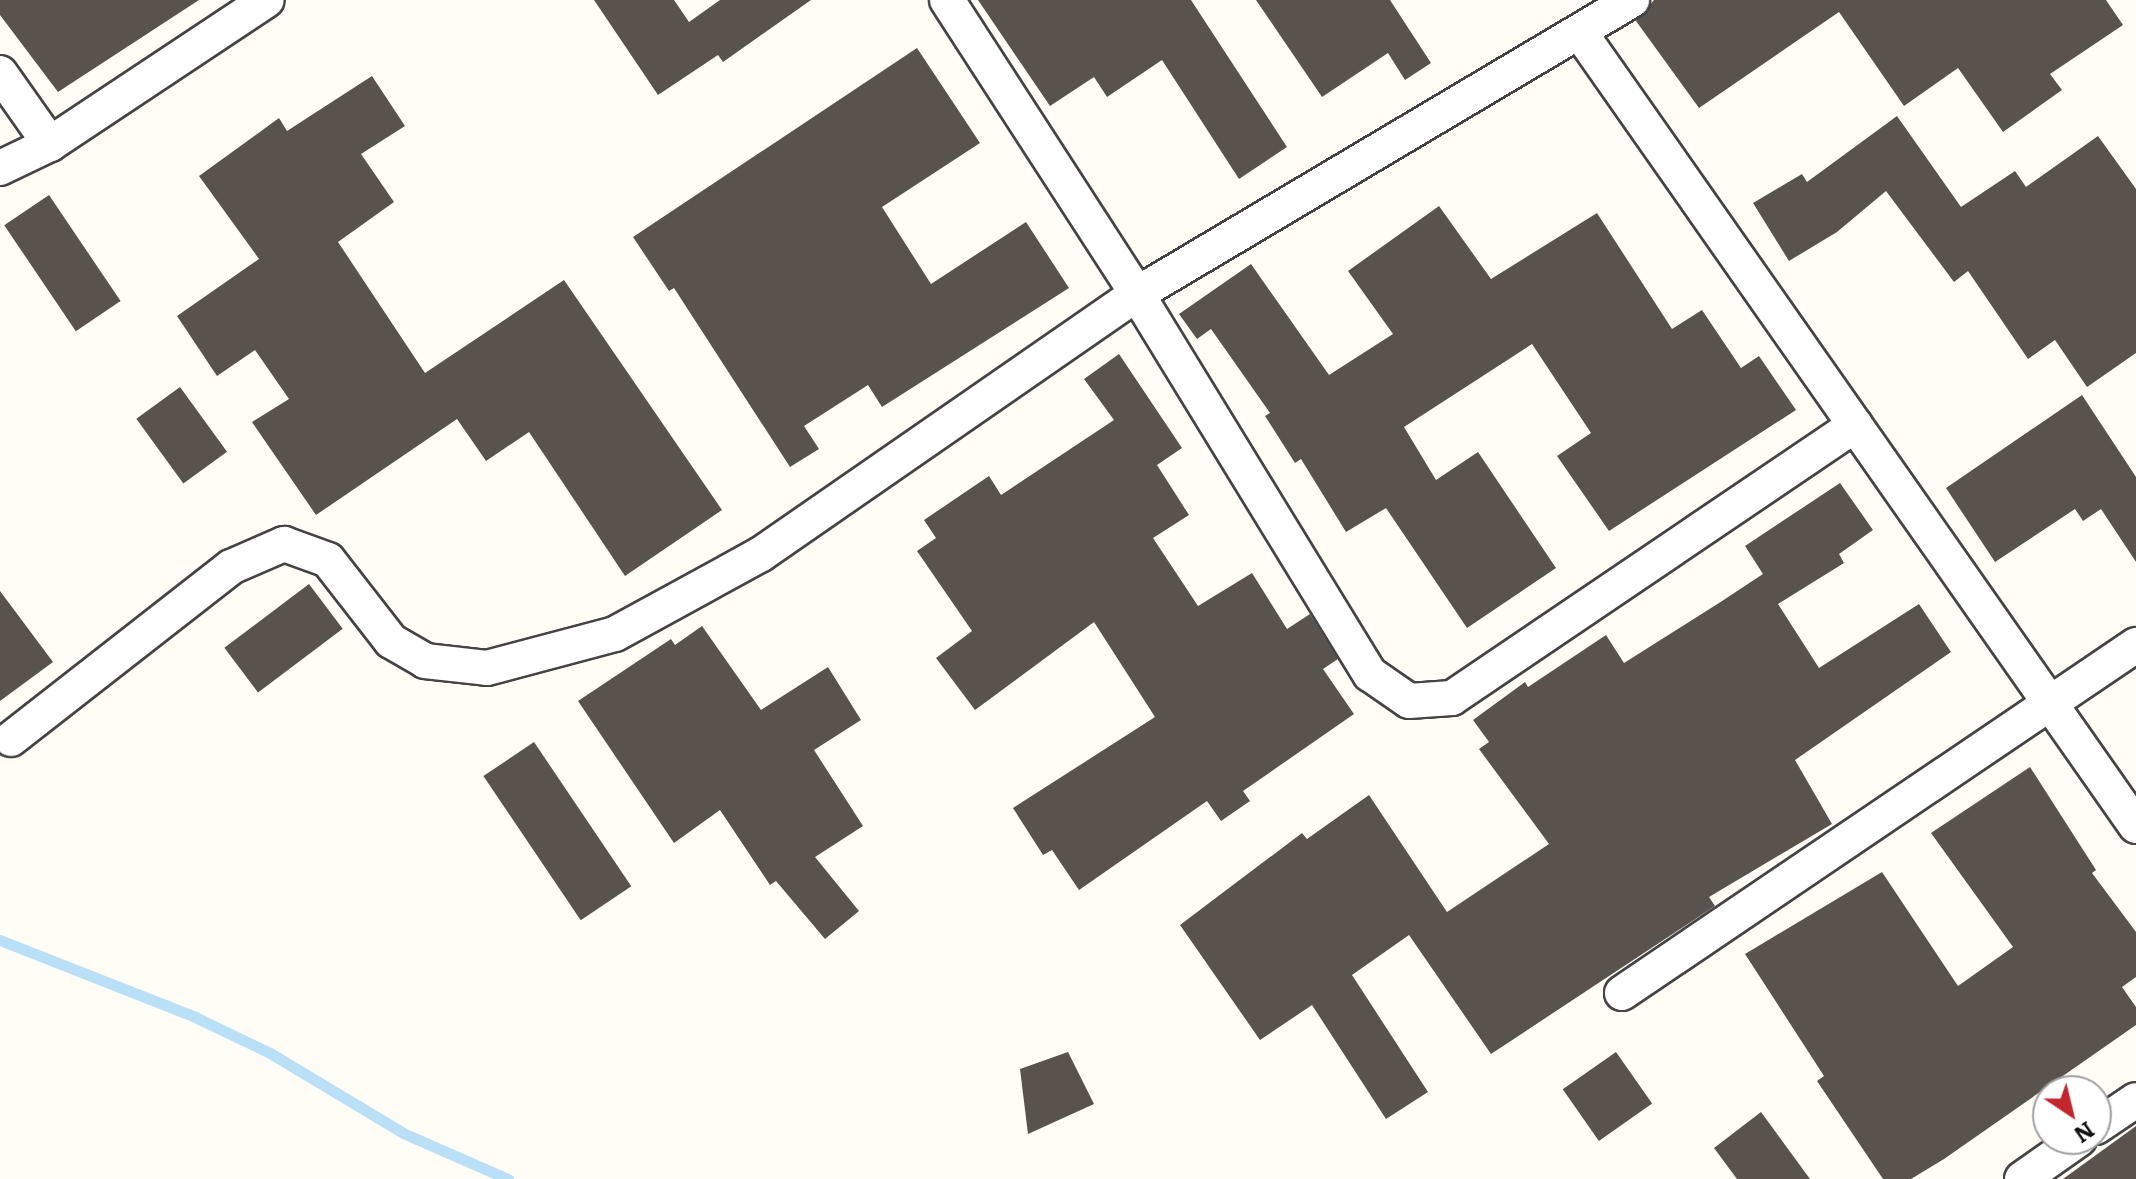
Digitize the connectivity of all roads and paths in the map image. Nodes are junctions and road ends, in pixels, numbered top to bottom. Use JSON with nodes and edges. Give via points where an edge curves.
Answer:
{"nodes":[{"id":1,"x":267,"y":0,"type":"edge"},
{"id":2,"x":947,"y":0,"type":"edge"},
{"id":3,"x":1604,"y":12,"type":"edge"},
{"id":4,"x":0,"y":73,"type":"edge"},
{"id":5,"x":50,"y":144,"type":"junction"},
{"id":6,"x":0,"y":168,"type":"edge"},
{"id":7,"x":1137,"y":294,"type":"junction"},
{"id":8,"x":1855,"y":425,"type":"junction"},
{"id":9,"x":2136,"y":645,"type":"edge"},
{"id":10,"x":2050,"y":704,"type":"junction"},
{"id":11,"x":11,"y":739,"type":"dead end"},
{"id":12,"x":2136,"y":826,"type":"edge"},
{"id":13,"x":1622,"y":993,"type":"dead end"},
{"id":14,"x":2136,"y":1100,"type":"edge"},
{"id":15,"x":2112,"y":1116,"type":"edge"},
{"id":16,"x":2056,"y":1155,"type":"edge"},
{"id":17,"x":2022,"y":1179,"type":"edge"}],
"edges":[{"from":1,"to":5,"type":"street"},
{"from":2,"to":7,"type":"street"},
{"from":3,"to":7,"type":"street"},
{"from":3,"to":8,"type":"street"},
{"from":4,"to":5,"type":"street"},
{"from":5,"to":6,"type":"street"},
{"from":7,"to":8,"type":"street","via":[[1370,674],[1409,701],[1452,698]]},
{"from":7,"to":11,"type":"street","via":[[761,554],[615,634],[487,668],[425,661],[391,641],[328,560],[284,544],[231,567]]},
{"from":8,"to":10,"type":"street"},
{"from":9,"to":10,"type":"street"},
{"from":10,"to":12,"type":"street"},
{"from":10,"to":13,"type":"street"},
{"from":14,"to":15,"type":"street"},
{"from":16,"to":17,"type":"street"}]}
